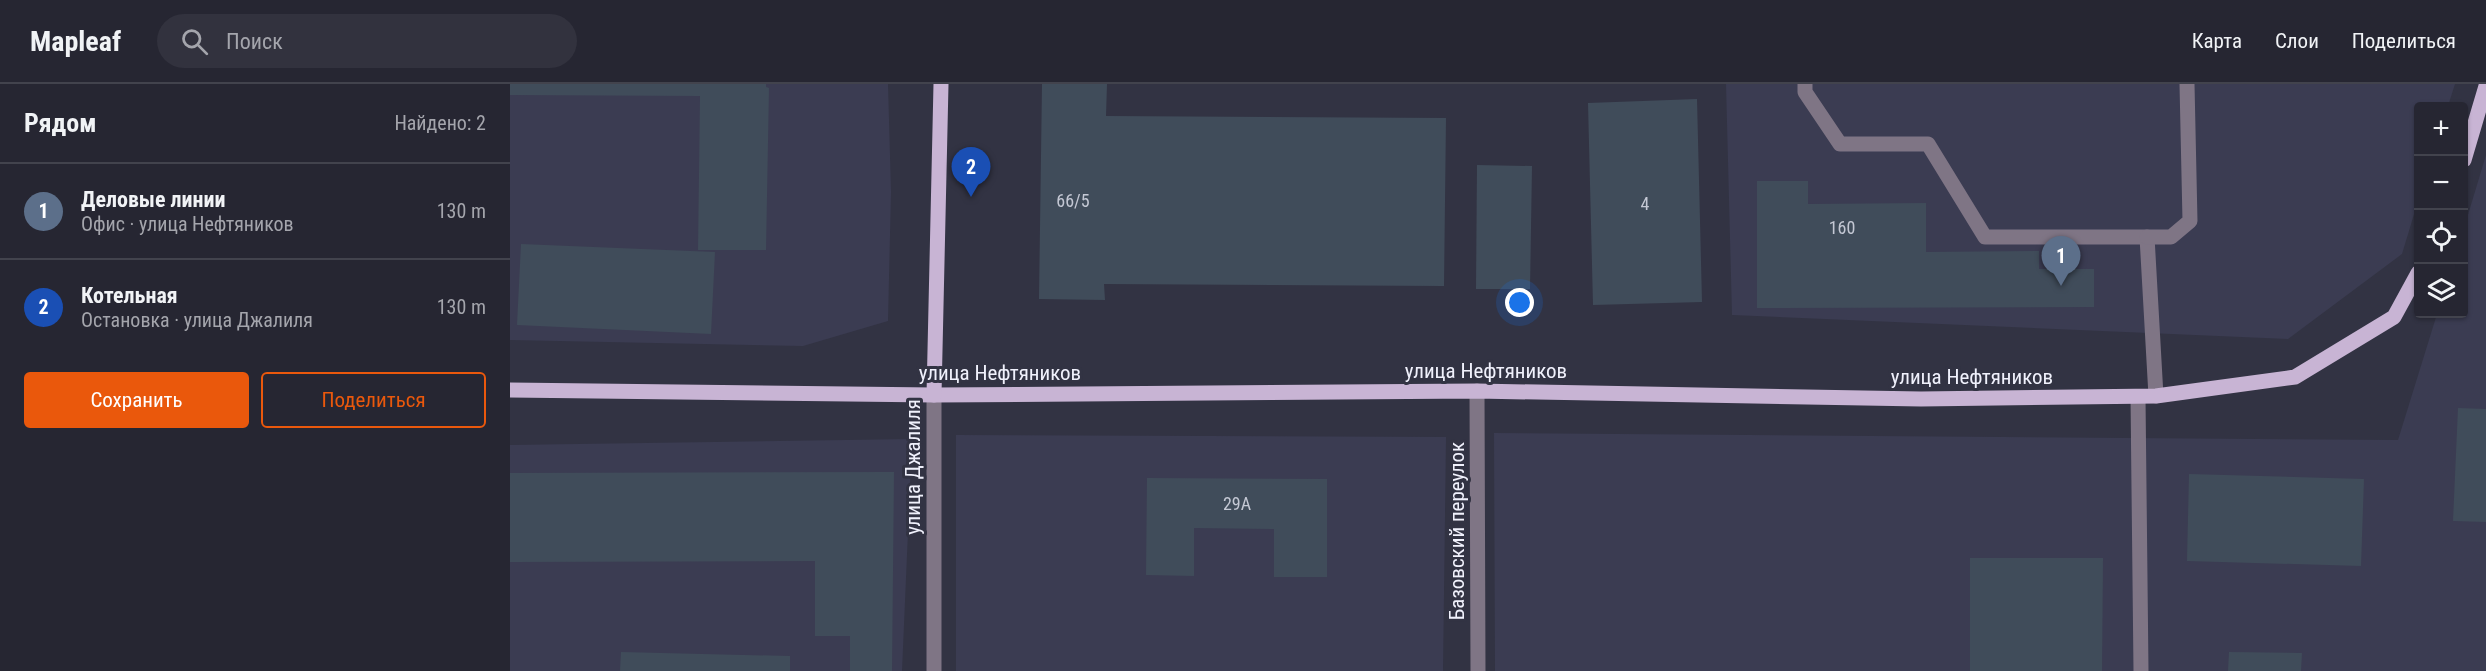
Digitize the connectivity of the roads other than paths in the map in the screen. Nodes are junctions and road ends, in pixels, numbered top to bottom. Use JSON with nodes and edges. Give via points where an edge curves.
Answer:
{"nodes":[{"id":1,"x":941,"y":84,"type":"edge"},
{"id":2,"x":1805,"y":84,"type":"edge"},
{"id":3,"x":2187,"y":84,"type":"edge"},
{"id":4,"x":2486,"y":86,"type":"edge"},
{"id":5,"x":2464,"y":156,"type":"edge"},
{"id":6,"x":2147,"y":237,"type":"junction"},
{"id":7,"x":2414,"y":280,"type":"edge"},
{"id":8,"x":510,"y":390,"type":"edge"},
{"id":9,"x":1477,"y":391,"type":"junction"},
{"id":10,"x":934,"y":395,"type":"junction"},
{"id":11,"x":2138,"y":396,"type":"junction"},
{"id":12,"x":2156,"y":396,"type":"junction"},
{"id":13,"x":934,"y":671,"type":"edge"},
{"id":14,"x":1478,"y":671,"type":"edge"},
{"id":15,"x":2141,"y":671,"type":"edge"}],
"edges":[{"from":1,"to":10,"type":"main road","name":"улица Джалиля"},
{"from":2,"to":6,"type":"street","via":[[1805,92],[1840,144],[1928,144],[1985,237]]},
{"from":3,"to":6,"type":"street","via":[[2190,221],[2171,237]]},
{"from":4,"to":5,"type":"main road"},
{"from":6,"to":12,"type":"street"},
{"from":7,"to":12,"type":"main road","name":"улица Нефтяников","via":[[2394,317],[2295,377]]},
{"from":8,"to":10,"type":"main road","name":"улица Нефтяников"},
{"from":9,"to":10,"type":"main road","name":"улица Нефтяников"},
{"from":9,"to":11,"type":"main road","name":"улица Нефтяников","via":[[1921,399]]},
{"from":9,"to":14,"type":"street","name":"Базовский переулок"},
{"from":10,"to":13,"type":"street","name":"улица Джалиля"},
{"from":11,"to":12,"type":"main road","name":"улица Нефтяников"},
{"from":11,"to":15,"type":"street"}]}
